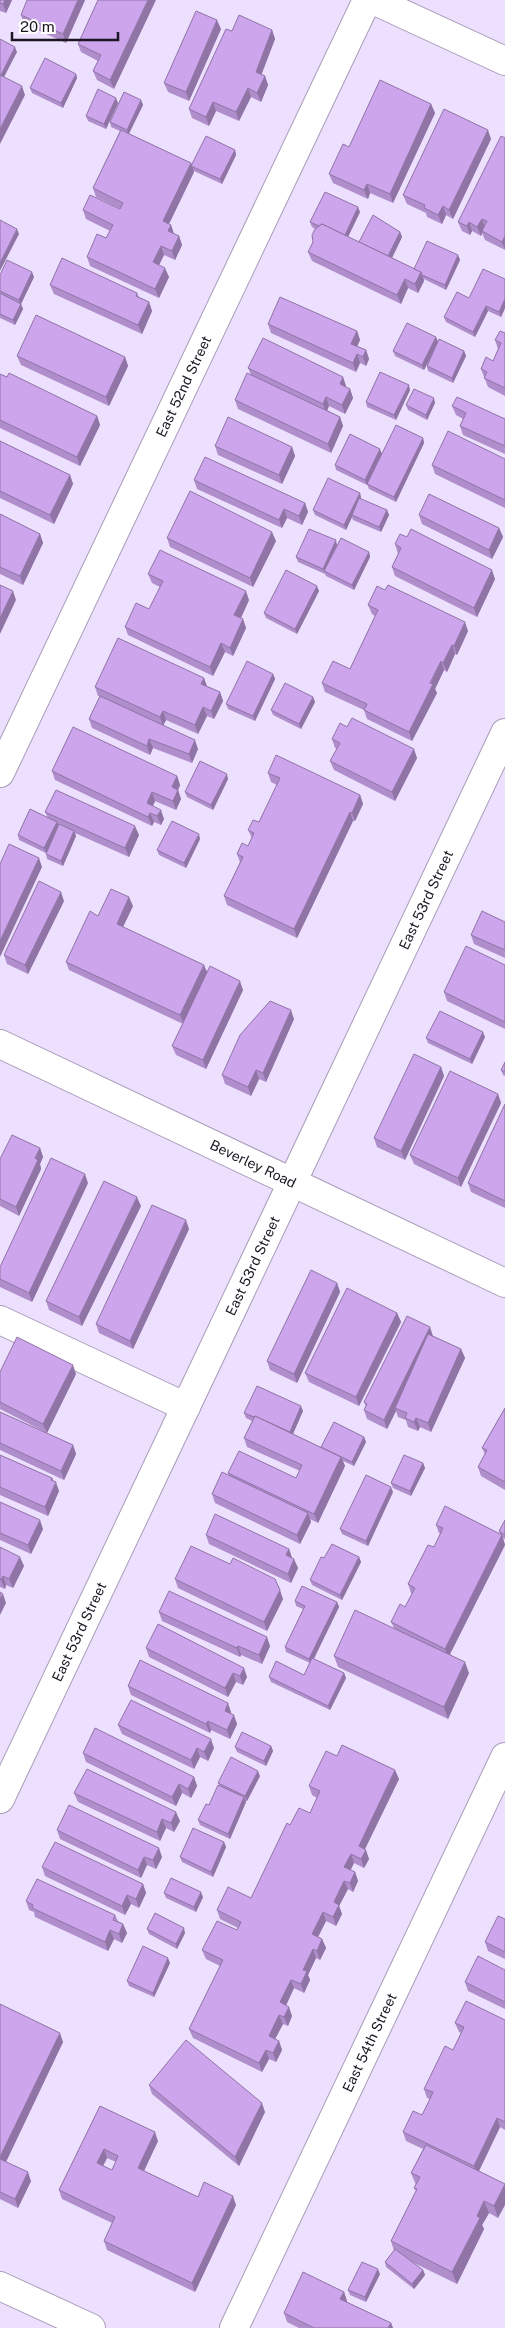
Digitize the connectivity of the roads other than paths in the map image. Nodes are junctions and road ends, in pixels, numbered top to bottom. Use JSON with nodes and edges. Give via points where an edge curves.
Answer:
{"nodes":[{"id":1,"x":368,"y":0,"type":"edge"},
{"id":2,"x":374,"y":0,"type":"edge"},
{"id":3,"x":505,"y":61,"type":"edge"},
{"id":4,"x":505,"y":733,"type":"edge"},
{"id":5,"x":0,"y":773,"type":"edge"},
{"id":6,"x":0,"y":1044,"type":"edge"},
{"id":7,"x":292,"y":1182,"type":"junction"},
{"id":8,"x":505,"y":1284,"type":"edge"},
{"id":9,"x":0,"y":1320,"type":"edge"},
{"id":10,"x":186,"y":1407,"type":"junction"},
{"id":11,"x":505,"y":1757,"type":"edge"},
{"id":12,"x":0,"y":1799,"type":"edge"},
{"id":13,"x":0,"y":2286,"type":"edge"},
{"id":14,"x":91,"y":2328,"type":"edge"},
{"id":15,"x":234,"y":2328,"type":"edge"}],
"edges":[{"from":1,"to":5,"type":"street","name":"East 52nd Street"},
{"from":2,"to":3,"type":"street"},
{"from":4,"to":7,"type":"street","name":"East 53rd Street"},
{"from":6,"to":7,"type":"street","name":"Beverley Road"},
{"from":7,"to":8,"type":"street","name":"Beverley Road"},
{"from":7,"to":10,"type":"street","name":"East 53rd Street"},
{"from":9,"to":10,"type":"street"},
{"from":10,"to":12,"type":"street","name":"East 53rd Street"},
{"from":11,"to":15,"type":"street","name":"East 54th Street"},
{"from":13,"to":14,"type":"street"}]}
